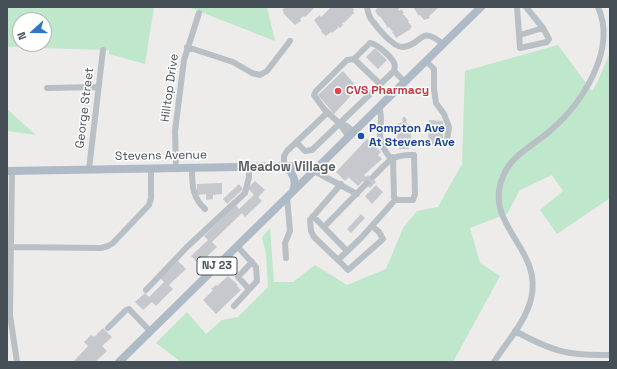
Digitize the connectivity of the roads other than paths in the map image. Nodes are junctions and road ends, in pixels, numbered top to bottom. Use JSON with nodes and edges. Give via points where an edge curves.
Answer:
{"nodes":[{"id":1,"x":367,"y":7,"type":"edge"},
{"id":2,"x":481,"y":7,"type":"edge"},
{"id":3,"x":517,"y":7,"type":"edge"},
{"id":4,"x":526,"y":7,"type":"edge"},
{"id":5,"x":598,"y":7,"type":"edge"},
{"id":6,"x":199,"y":13,"type":"dead end"},
{"id":7,"x":543,"y":28,"type":"junction"},
{"id":8,"x":520,"y":35,"type":"junction"},
{"id":9,"x":290,"y":41,"type":"dead end"},
{"id":10,"x":444,"y":44,"type":"junction"},
{"id":11,"x":187,"y":46,"type":"junction"},
{"id":12,"x":103,"y":50,"type":"dead end"},
{"id":13,"x":354,"y":59,"type":"junction"},
{"id":14,"x":426,"y":61,"type":"junction"},
{"id":15,"x":394,"y":71,"type":"junction"},
{"id":16,"x":405,"y":82,"type":"junction"},
{"id":17,"x":380,"y":84,"type":"junction"},
{"id":18,"x":98,"y":87,"type":"junction"},
{"id":19,"x":48,"y":88,"type":"dead end"},
{"id":20,"x":379,"y":107,"type":"junction"},
{"id":21,"x":325,"y":111,"type":"junction"},
{"id":22,"x":339,"y":123,"type":"junction"},
{"id":23,"x":351,"y":134,"type":"junction"},
{"id":24,"x":447,"y":140,"type":"dead end"},
{"id":25,"x":296,"y":142,"type":"junction"},
{"id":26,"x":392,"y":158,"type":"junction"},
{"id":27,"x":284,"y":166,"type":"junction"},
{"id":28,"x":249,"y":167,"type":"junction"},
{"id":29,"x":176,"y":168,"type":"junction"},
{"id":30,"x":192,"y":168,"type":"junction"},
{"id":31,"x":151,"y":169,"type":"junction"},
{"id":32,"x":89,"y":170,"type":"junction"},
{"id":33,"x":9,"y":171,"type":"edge"},
{"id":34,"x":314,"y":171,"type":"junction"},
{"id":35,"x":373,"y":177,"type":"dead end"},
{"id":36,"x":367,"y":183,"type":"dead end"},
{"id":37,"x":341,"y":184,"type":"junction"},
{"id":38,"x":290,"y":194,"type":"junction"},
{"id":39,"x":357,"y":194,"type":"junction"},
{"id":40,"x":396,"y":199,"type":"junction"},
{"id":41,"x":205,"y":209,"type":"dead end"},
{"id":42,"x":313,"y":216,"type":"junction"},
{"id":43,"x":372,"y":226,"type":"junction"},
{"id":44,"x":324,"y":228,"type":"junction"},
{"id":45,"x":237,"y":246,"type":"junction"},
{"id":46,"x":11,"y":247,"type":"junction"},
{"id":47,"x":347,"y":251,"type":"junction"},
{"id":48,"x":286,"y":258,"type":"dead end"},
{"id":49,"x":338,"y":260,"type":"junction"},
{"id":50,"x":252,"y":262,"type":"junction"},
{"id":51,"x":250,"y":289,"type":"junction"},
{"id":52,"x":146,"y":290,"type":"dead end"},
{"id":53,"x":234,"y":306,"type":"dead end"},
{"id":54,"x":108,"y":328,"type":"dead end"},
{"id":55,"x":150,"y":331,"type":"junction"},
{"id":56,"x":515,"y":331,"type":"junction"},
{"id":57,"x":610,"y":355,"type":"edge"},
{"id":58,"x":128,"y":358,"type":"edge"},
{"id":59,"x":17,"y":362,"type":"edge"},
{"id":60,"x":119,"y":362,"type":"edge"},
{"id":61,"x":494,"y":362,"type":"edge"}],
"edges":[{"from":1,"to":10,"type":"street","via":[[370,18],[398,47],[406,46],[427,35],[436,37]]},
{"from":2,"to":10,"type":"main road","number":"NJ 23"},
{"from":3,"to":8,"type":"street"},
{"from":4,"to":7,"type":"street"},
{"from":5,"to":56,"type":"street","via":[[604,22],[605,42],[592,78],[559,123],[514,160],[506,170],[500,186],[499,204],[502,216],[527,259],[533,279],[529,306]]},
{"from":6,"to":11,"type":"street","name":"Hilltop Drive"},
{"from":7,"to":8,"type":"street"},
{"from":7,"to":8,"type":"street","via":[[549,39],[547,42],[520,48]]},
{"from":9,"to":11,"type":"street","via":[[267,71],[260,75],[233,62]]},
{"from":10,"to":14,"type":"main road","number":"NJ 23"},
{"from":11,"to":29,"type":"street","name":"Hilltop Drive","via":[[175,131]]},
{"from":12,"to":18,"type":"street","name":"George Street"},
{"from":13,"to":15,"type":"street","via":[[370,43],[374,43],[394,62]]},
{"from":13,"to":17,"type":"street"},
{"from":13,"to":21,"type":"street","via":[[347,60],[314,94]]},
{"from":14,"to":16,"type":"main road","number":"NJ 23"},
{"from":14,"to":24,"type":"street","via":[[434,69],[436,104],[444,114],[449,127]]},
{"from":15,"to":16,"type":"street"},
{"from":15,"to":17,"type":"street"},
{"from":16,"to":20,"type":"main road","number":"NJ 23"},
{"from":17,"to":22,"type":"street"},
{"from":18,"to":19,"type":"street"},
{"from":18,"to":32,"type":"street","name":"George Street"},
{"from":20,"to":23,"type":"main road","number":"NJ 23"},
{"from":20,"to":26,"type":"street","via":[[382,115],[382,145]]},
{"from":21,"to":22,"type":"street"},
{"from":21,"to":25,"type":"street"},
{"from":22,"to":23,"type":"street","via":[[347,126]]},
{"from":22,"to":25,"type":"street","via":[[312,150],[305,151]]},
{"from":23,"to":34,"type":"main road","number":"NJ 23"},
{"from":25,"to":27,"type":"street","via":[[284,156]]},
{"from":26,"to":35,"type":"street"},
{"from":26,"to":40,"type":"street"},
{"from":26,"to":40,"type":"street","via":[[414,155],[413,200]]},
{"from":27,"to":28,"type":"main road","name":"Stevens Avenue"},
{"from":27,"to":34,"type":"main road","name":"Stevens Avenue","via":[[298,166]]},
{"from":27,"to":38,"type":"main road","via":[[294,176],[295,182]]},
{"from":28,"to":30,"type":"main road","name":"Stevens Avenue"},
{"from":28,"to":52,"type":"street","via":[[250,177],[245,193],[187,247]]},
{"from":29,"to":30,"type":"main road","name":"Stevens Avenue"},
{"from":29,"to":31,"type":"main road","name":"Stevens Avenue"},
{"from":30,"to":41,"type":"street","via":[[193,191],[198,203]]},
{"from":31,"to":32,"type":"main road","name":"Stevens Avenue"},
{"from":31,"to":46,"type":"street","via":[[149,205],[110,245],[101,248]]},
{"from":32,"to":33,"type":"main road","name":"Stevens Avenue"},
{"from":33,"to":46,"type":"street"},
{"from":34,"to":37,"type":"street"},
{"from":34,"to":38,"type":"main road","number":"NJ 23"},
{"from":36,"to":39,"type":"street"},
{"from":37,"to":39,"type":"street"},
{"from":37,"to":42,"type":"street"},
{"from":38,"to":45,"type":"main road","number":"NJ 23"},
{"from":38,"to":48,"type":"street","via":[[290,231],[285,243]]},
{"from":39,"to":44,"type":"street"},
{"from":40,"to":43,"type":"street"},
{"from":42,"to":44,"type":"street"},
{"from":42,"to":49,"type":"street","via":[[310,220],[314,237]]},
{"from":43,"to":47,"type":"street"},
{"from":43,"to":49,"type":"street","via":[[383,239],[348,270]]},
{"from":44,"to":47,"type":"street"},
{"from":45,"to":50,"type":"street"},
{"from":45,"to":55,"type":"main road","number":"NJ 23"},
{"from":46,"to":59,"type":"street","via":[[10,315]]},
{"from":47,"to":49,"type":"street"},
{"from":50,"to":51,"type":"street","via":[[256,267],[257,281]]},
{"from":50,"to":51,"type":"street","via":[[238,277]]},
{"from":51,"to":53,"type":"street"},
{"from":54,"to":55,"type":"street","via":[[129,309]]},
{"from":55,"to":58,"type":"main road","number":"NJ 23"},
{"from":56,"to":57,"type":"street","via":[[542,345],[563,352]]},
{"from":56,"to":61,"type":"street"},
{"from":58,"to":60,"type":"main road","number":"NJ 23"}]}
